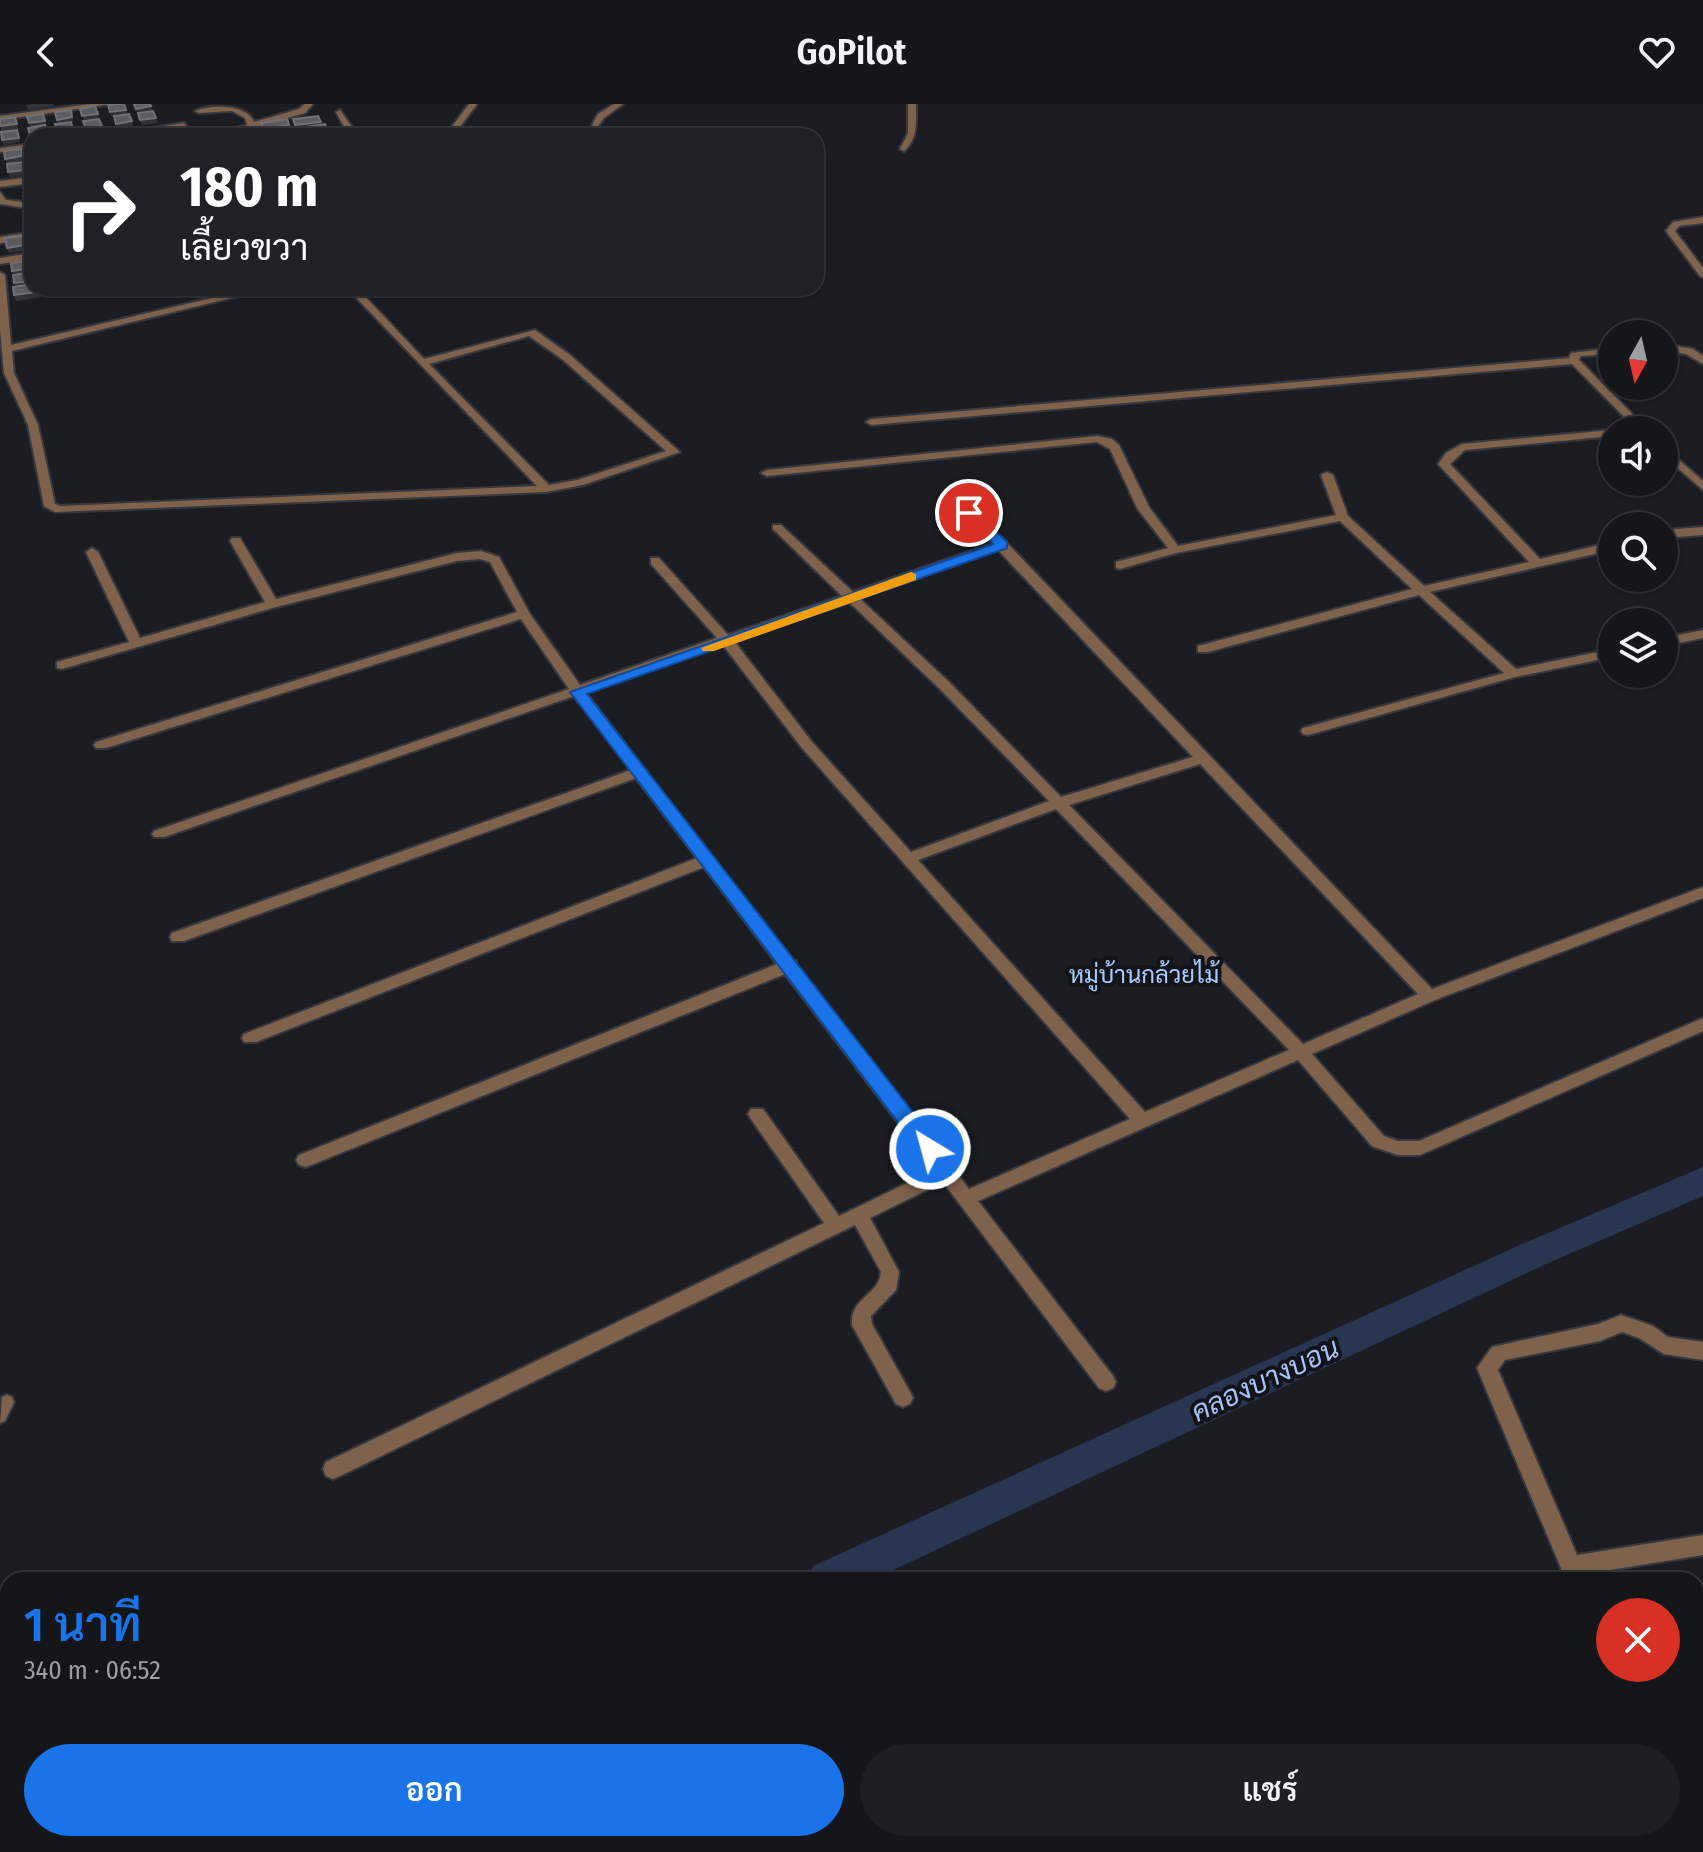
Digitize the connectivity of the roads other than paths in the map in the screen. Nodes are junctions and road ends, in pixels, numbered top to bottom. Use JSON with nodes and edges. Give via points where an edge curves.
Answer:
{"nodes":[{"id":1,"x":15,"y":104,"type":"edge"},
{"id":2,"x":108,"y":104,"type":"edge"},
{"id":3,"x":309,"y":104,"type":"edge"},
{"id":4,"x":473,"y":104,"type":"edge"},
{"id":5,"x":619,"y":104,"type":"edge"},
{"id":6,"x":912,"y":104,"type":"edge"},
{"id":7,"x":199,"y":111,"type":"dead end"},
{"id":8,"x":340,"y":112,"type":"dead end"},
{"id":9,"x":17,"y":115,"type":"junction"},
{"id":10,"x":0,"y":118,"type":"edge"},
{"id":11,"x":184,"y":125,"type":"dead end"},
{"id":12,"x":162,"y":128,"type":"edge"},
{"id":13,"x":250,"y":128,"type":"edge"},
{"id":14,"x":261,"y":128,"type":"edge"},
{"id":15,"x":349,"y":128,"type":"edge"},
{"id":16,"x":455,"y":128,"type":"edge"},
{"id":17,"x":592,"y":128,"type":"edge"},
{"id":18,"x":24,"y":147,"type":"edge"},
{"id":19,"x":904,"y":149,"type":"dead end"},
{"id":20,"x":0,"y":150,"type":"edge"},
{"id":21,"x":24,"y":181,"type":"edge"},
{"id":22,"x":0,"y":184,"type":"edge"},
{"id":23,"x":0,"y":195,"type":"edge"},
{"id":24,"x":24,"y":205,"type":"edge"},
{"id":25,"x":1703,"y":220,"type":"edge"},
{"id":26,"x":24,"y":236,"type":"edge"},
{"id":27,"x":0,"y":240,"type":"edge"},
{"id":28,"x":24,"y":257,"type":"edge"},
{"id":29,"x":0,"y":261,"type":"edge"},
{"id":30,"x":1703,"y":274,"type":"edge"},
{"id":31,"x":0,"y":275,"type":"edge"},
{"id":32,"x":233,"y":296,"type":"edge"},
{"id":33,"x":359,"y":296,"type":"edge"},
{"id":34,"x":7,"y":349,"type":"junction"},
{"id":35,"x":1678,"y":349,"type":"edge"},
{"id":36,"x":1598,"y":352,"type":"edge"},
{"id":37,"x":1574,"y":361,"type":"junction"},
{"id":38,"x":1703,"y":361,"type":"edge"},
{"id":39,"x":422,"y":363,"type":"junction"},
{"id":40,"x":1628,"y":416,"type":"edge"},
{"id":41,"x":871,"y":422,"type":"dead end"},
{"id":42,"x":1598,"y":434,"type":"edge"},
{"id":43,"x":1678,"y":463,"type":"edge"},
{"id":44,"x":767,"y":473,"type":"dead end"},
{"id":45,"x":1327,"y":475,"type":"dead end"},
{"id":46,"x":1703,"y":487,"type":"edge"},
{"id":47,"x":546,"y":489,"type":"junction"},
{"id":48,"x":969,"y":513,"type":"dead end"},
{"id":49,"x":1343,"y":517,"type":"junction"},
{"id":50,"x":777,"y":527,"type":"dead end"},
{"id":51,"x":1703,"y":531,"type":"edge"},
{"id":52,"x":1678,"y":533,"type":"edge"},
{"id":53,"x":236,"y":541,"type":"dead end"},
{"id":54,"x":1002,"y":545,"type":"junction"},
{"id":55,"x":1598,"y":549,"type":"edge"},
{"id":56,"x":1175,"y":550,"type":"junction"},
{"id":57,"x":92,"y":552,"type":"dead end"},
{"id":58,"x":655,"y":561,"type":"dead end"},
{"id":59,"x":1538,"y":564,"type":"junction"},
{"id":60,"x":1120,"y":565,"type":"dead end"},
{"id":61,"x":1420,"y":591,"type":"junction"},
{"id":62,"x":853,"y":596,"type":"junction"},
{"id":63,"x":272,"y":604,"type":"junction"},
{"id":64,"x":524,"y":614,"type":"junction"},
{"id":65,"x":1703,"y":634,"type":"edge"},
{"id":66,"x":1678,"y":639,"type":"edge"},
{"id":67,"x":727,"y":641,"type":"junction"},
{"id":68,"x":136,"y":643,"type":"junction"},
{"id":69,"x":1203,"y":649,"type":"dead end"},
{"id":70,"x":1598,"y":656,"type":"edge"},
{"id":71,"x":62,"y":665,"type":"dead end"},
{"id":72,"x":1513,"y":674,"type":"junction"},
{"id":73,"x":578,"y":692,"type":"junction"},
{"id":74,"x":1308,"y":731,"type":"dead end"},
{"id":75,"x":101,"y":745,"type":"dead end"},
{"id":76,"x":1204,"y":758,"type":"junction"},
{"id":77,"x":640,"y":772,"type":"junction"},
{"id":78,"x":1058,"y":803,"type":"junction"},
{"id":79,"x":159,"y":834,"type":"dead end"},
{"id":80,"x":908,"y":858,"type":"junction"},
{"id":81,"x":708,"y":860,"type":"junction"},
{"id":82,"x":1703,"y":892,"type":"edge"},
{"id":83,"x":178,"y":937,"type":"dead end"},
{"id":84,"x":790,"y":965,"type":"junction"},
{"id":85,"x":1429,"y":996,"type":"junction"},
{"id":86,"x":1703,"y":1024,"type":"edge"},
{"id":87,"x":250,"y":1038,"type":"dead end"},
{"id":88,"x":1300,"y":1051,"type":"junction"},
{"id":89,"x":757,"y":1114,"type":"dead end"},
{"id":90,"x":1142,"y":1120,"type":"junction"},
{"id":91,"x":305,"y":1160,"type":"dead end"},
{"id":92,"x":947,"y":1172,"type":"junction"},
{"id":93,"x":966,"y":1198,"type":"junction"},
{"id":94,"x":859,"y":1215,"type":"junction"},
{"id":95,"x":836,"y":1226,"type":"junction"},
{"id":96,"x":1703,"y":1351,"type":"edge"},
{"id":97,"x":1106,"y":1382,"type":"dead end"},
{"id":98,"x":903,"y":1398,"type":"dead end"},
{"id":99,"x":333,"y":1469,"type":"dead end"},
{"id":100,"x":1703,"y":1545,"type":"edge"},
{"id":101,"x":1574,"y":1572,"type":"edge"},
{"id":102,"x":1579,"y":1572,"type":"edge"}],
"edges":[{"from":1,"to":9,"type":"street"},
{"from":2,"to":9,"type":"street"},
{"from":3,"to":14,"type":"street"},
{"from":4,"to":16,"type":"street"},
{"from":5,"to":17,"type":"street"},
{"from":6,"to":19,"type":"street","via":[[912,133]]},
{"from":7,"to":13,"type":"street","via":[[239,109],[249,117]]},
{"from":8,"to":15,"type":"street"},
{"from":9,"to":10,"type":"street"},
{"from":11,"to":12,"type":"street"},
{"from":18,"to":20,"type":"street"},
{"from":21,"to":22,"type":"street"},
{"from":23,"to":24,"type":"street","via":[[2,202]]},
{"from":25,"to":30,"type":"street","via":[[1676,224],[1670,231]]},
{"from":26,"to":27,"type":"street"},
{"from":28,"to":29,"type":"street"},
{"from":31,"to":34,"type":"street"},
{"from":32,"to":34,"type":"street"},
{"from":33,"to":39,"type":"street"},
{"from":34,"to":47,"type":"street","via":[[9,373],[33,425],[50,506],[59,510]]},
{"from":35,"to":38,"type":"street"},
{"from":36,"to":37,"type":"street","via":[[1579,353]]},
{"from":37,"to":40,"type":"street"},
{"from":37,"to":41,"type":"street"},
{"from":39,"to":47,"type":"street"},
{"from":39,"to":47,"type":"street","via":[[531,332],[674,452]]},
{"from":42,"to":59,"type":"street","via":[[1462,447],[1444,464]]},
{"from":43,"to":46,"type":"street"},
{"from":44,"to":56,"type":"street","via":[[1108,441],[1143,508]]},
{"from":45,"to":49,"type":"street"},
{"from":48,"to":54,"type":"street"},
{"from":49,"to":56,"type":"street"},
{"from":49,"to":61,"type":"street"},
{"from":50,"to":62,"type":"street"},
{"from":51,"to":52,"type":"street"},
{"from":53,"to":63,"type":"street"},
{"from":54,"to":62,"type":"street"},
{"from":54,"to":76,"type":"street"},
{"from":55,"to":59,"type":"street"},
{"from":56,"to":60,"type":"street"},
{"from":57,"to":68,"type":"street"},
{"from":58,"to":67,"type":"street"},
{"from":59,"to":61,"type":"street"},
{"from":61,"to":69,"type":"street"},
{"from":61,"to":72,"type":"street"},
{"from":62,"to":67,"type":"street"},
{"from":62,"to":78,"type":"street"},
{"from":63,"to":64,"type":"street","via":[[481,555],[495,560]]},
{"from":63,"to":68,"type":"street"},
{"from":64,"to":73,"type":"street"},
{"from":64,"to":75,"type":"street"},
{"from":65,"to":66,"type":"street"},
{"from":67,"to":73,"type":"street"},
{"from":67,"to":80,"type":"street","via":[[807,745]]},
{"from":68,"to":71,"type":"street"},
{"from":70,"to":72,"type":"street"},
{"from":72,"to":74,"type":"street"},
{"from":73,"to":77,"type":"street"},
{"from":73,"to":79,"type":"street"},
{"from":76,"to":78,"type":"street"},
{"from":76,"to":85,"type":"street"},
{"from":77,"to":81,"type":"street"},
{"from":77,"to":83,"type":"street"},
{"from":78,"to":80,"type":"street"},
{"from":78,"to":88,"type":"street"},
{"from":80,"to":90,"type":"street"},
{"from":81,"to":84,"type":"street"},
{"from":81,"to":87,"type":"street"},
{"from":82,"to":85,"type":"street"},
{"from":84,"to":91,"type":"street"},
{"from":84,"to":92,"type":"street"},
{"from":85,"to":88,"type":"street"},
{"from":86,"to":88,"type":"street","via":[[1420,1148],[1378,1141]]},
{"from":88,"to":90,"type":"street"},
{"from":89,"to":95,"type":"street"},
{"from":90,"to":93,"type":"street"},
{"from":92,"to":93,"type":"street"},
{"from":92,"to":94,"type":"street"},
{"from":93,"to":97,"type":"street"},
{"from":94,"to":95,"type":"street"},
{"from":94,"to":98,"type":"street","via":[[890,1272],[889,1284],[861,1313],[862,1325]]},
{"from":95,"to":99,"type":"street"},
{"from":96,"to":101,"type":"street","via":[[1664,1345],[1621,1323],[1499,1353],[1487,1368]]},
{"from":100,"to":102,"type":"street"}]}
